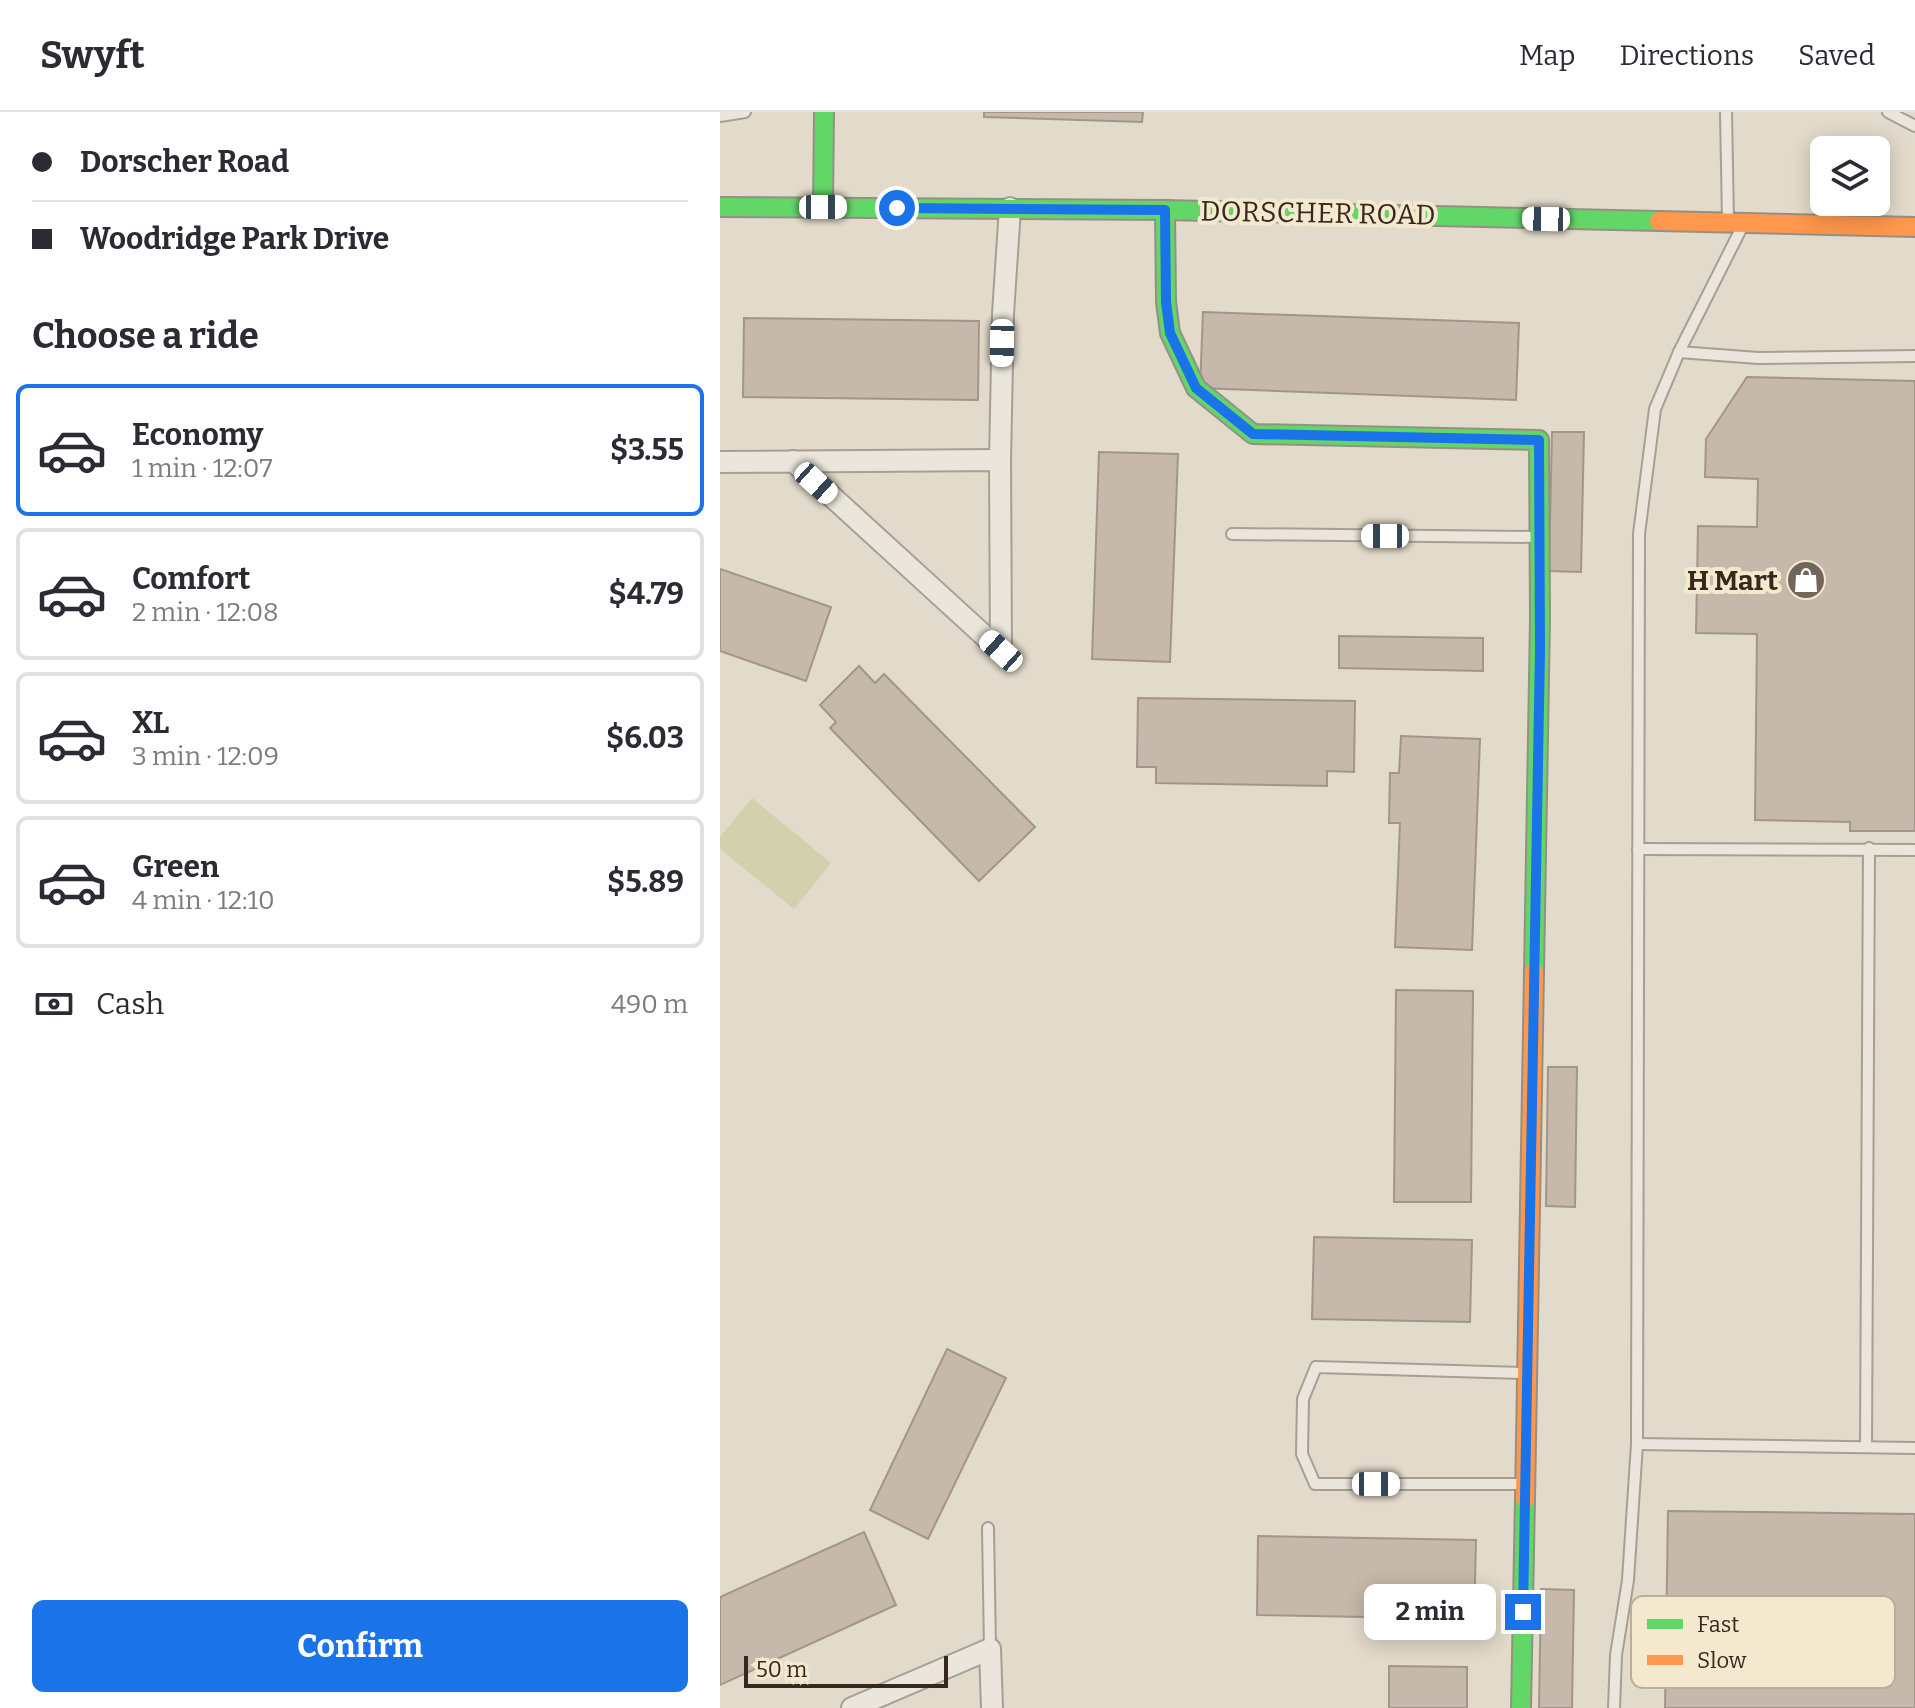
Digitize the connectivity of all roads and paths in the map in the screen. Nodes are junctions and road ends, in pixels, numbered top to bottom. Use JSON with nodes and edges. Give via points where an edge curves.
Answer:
{"nodes":[{"id":1,"x":745,"y":112,"type":"edge"},
{"id":2,"x":824,"y":112,"type":"edge"},
{"id":3,"x":1726,"y":112,"type":"edge"},
{"id":4,"x":1888,"y":112,"type":"edge"},
{"id":5,"x":720,"y":116,"type":"edge"},
{"id":6,"x":1915,"y":126,"type":"edge"},
{"id":7,"x":720,"y":207,"type":"edge"},
{"id":8,"x":823,"y":207,"type":"junction"},
{"id":9,"x":1010,"y":208,"type":"junction"},
{"id":10,"x":1165,"y":210,"type":"junction"},
{"id":11,"x":1736,"y":223,"type":"junction"},
{"id":12,"x":1915,"y":227,"type":"edge"},
{"id":13,"x":1679,"y":352,"type":"junction"},
{"id":14,"x":1915,"y":356,"type":"edge"},
{"id":15,"x":1000,"y":460,"type":"junction"},
{"id":16,"x":793,"y":461,"type":"junction"},
{"id":17,"x":720,"y":462,"type":"edge"},
{"id":18,"x":1232,"y":534,"type":"dead end"},
{"id":19,"x":1538,"y":537,"type":"junction"},
{"id":20,"x":1869,"y":848,"type":"junction"},
{"id":21,"x":1638,"y":849,"type":"junction"},
{"id":22,"x":1915,"y":850,"type":"edge"},
{"id":23,"x":1529,"y":1373,"type":"junction"},
{"id":24,"x":1637,"y":1444,"type":"junction"},
{"id":25,"x":1866,"y":1447,"type":"junction"},
{"id":26,"x":1915,"y":1448,"type":"edge"},
{"id":27,"x":1526,"y":1485,"type":"junction"},
{"id":28,"x":988,"y":1528,"type":"dead end"},
{"id":29,"x":990,"y":1649,"type":"junction"},
{"id":30,"x":852,"y":1708,"type":"edge"},
{"id":31,"x":992,"y":1708,"type":"edge"},
{"id":32,"x":1521,"y":1708,"type":"edge"},
{"id":33,"x":1614,"y":1708,"type":"edge"}],
"edges":[{"from":1,"to":5,"type":"lane"},
{"from":2,"to":8,"type":"street"},
{"from":3,"to":11,"type":"lane"},
{"from":4,"to":6,"type":"lane"},
{"from":7,"to":8,"type":"street","name":"DORSCHER ROAD"},
{"from":8,"to":9,"type":"street","name":"DORSCHER ROAD"},
{"from":9,"to":10,"type":"street","name":"DORSCHER ROAD"},
{"from":9,"to":15,"type":"street"},
{"from":10,"to":11,"type":"street","name":"DORSCHER ROAD"},
{"from":10,"to":19,"type":"street","via":[[1170,333],[1196,388],[1253,434],[1539,440]]},
{"from":11,"to":12,"type":"street","name":"DORSCHER ROAD"},
{"from":11,"to":13,"type":"lane"},
{"from":13,"to":14,"type":"lane","via":[[1758,358]]},
{"from":13,"to":21,"type":"lane","via":[[1655,409],[1639,534]]},
{"from":15,"to":16,"type":"street"},
{"from":15,"to":16,"type":"street","via":[[1001,651]]},
{"from":16,"to":17,"type":"street"},
{"from":18,"to":19,"type":"lane"},
{"from":19,"to":23,"type":"street"},
{"from":20,"to":21,"type":"lane"},
{"from":20,"to":22,"type":"lane"},
{"from":20,"to":25,"type":"lane"},
{"from":21,"to":24,"type":"lane"},
{"from":23,"to":27,"type":"street"},
{"from":23,"to":27,"type":"lane","via":[[1316,1367],[1303,1399],[1302,1454],[1315,1484]]},
{"from":24,"to":25,"type":"lane"},
{"from":24,"to":33,"type":"lane"},
{"from":25,"to":26,"type":"lane"},
{"from":27,"to":32,"type":"street"},
{"from":28,"to":29,"type":"lane"},
{"from":29,"to":30,"type":"street"},
{"from":29,"to":31,"type":"street"}]}
